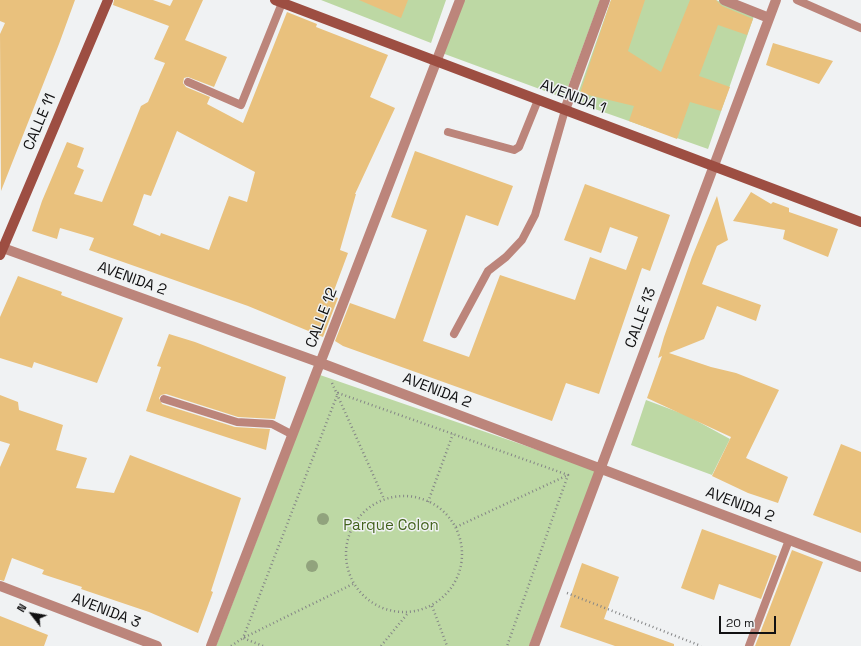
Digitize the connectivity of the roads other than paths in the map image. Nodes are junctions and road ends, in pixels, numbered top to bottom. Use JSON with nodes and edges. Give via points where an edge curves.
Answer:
{"nodes":[{"id":1,"x":108,"y":0,"type":"edge"},
{"id":2,"x":460,"y":0,"type":"edge"},
{"id":3,"x":605,"y":0,"type":"edge"},
{"id":4,"x":724,"y":0,"type":"edge"},
{"id":5,"x":776,"y":0,"type":"edge"},
{"id":6,"x":797,"y":0,"type":"edge"},
{"id":7,"x":279,"y":1,"type":"edge"},
{"id":8,"x":769,"y":18,"type":"junction"},
{"id":9,"x":861,"y":28,"type":"edge"},
{"id":10,"x":435,"y":62,"type":"junction"},
{"id":11,"x":188,"y":82,"type":"dead end"},
{"id":12,"x":538,"y":100,"type":"junction"},
{"id":13,"x":565,"y":110,"type":"junction"},
{"id":14,"x":448,"y":132,"type":"dead end"},
{"id":15,"x":714,"y":166,"type":"junction"},
{"id":16,"x":861,"y":222,"type":"edge"},
{"id":17,"x":1,"y":250,"type":"edge"},
{"id":18,"x":454,"y":334,"type":"dead end"},
{"id":19,"x":321,"y":363,"type":"junction"},
{"id":20,"x":164,"y":399,"type":"dead end"},
{"id":21,"x":293,"y":435,"type":"junction"},
{"id":22,"x":601,"y":469,"type":"junction"},
{"id":23,"x":789,"y":540,"type":"junction"},
{"id":24,"x":861,"y":567,"type":"edge"},
{"id":25,"x":0,"y":586,"type":"edge"},
{"id":26,"x":157,"y":646,"type":"edge"},
{"id":27,"x":211,"y":646,"type":"edge"},
{"id":28,"x":534,"y":646,"type":"edge"},
{"id":29,"x":749,"y":646,"type":"edge"}],
"edges":[{"from":1,"to":17,"type":"street","name":"CALLE 11"},
{"from":2,"to":10,"type":"street","name":"CALLE 12"},
{"from":3,"to":13,"type":"street"},
{"from":4,"to":8,"type":"street"},
{"from":5,"to":8,"type":"street","name":"CALLE 13"},
{"from":6,"to":9,"type":"lane"},
{"from":7,"to":10,"type":"street","name":"AVENIDA 1"},
{"from":7,"to":11,"type":"lane","via":[[241,105]]},
{"from":8,"to":15,"type":"street","name":"CALLE 13"},
{"from":10,"to":12,"type":"street","name":"AVENIDA 1"},
{"from":10,"to":19,"type":"street","name":"CALLE 12"},
{"from":12,"to":13,"type":"street","name":"AVENIDA 1"},
{"from":12,"to":14,"type":"lane","via":[[519,146],[514,150]]},
{"from":13,"to":15,"type":"street","name":"AVENIDA 1"},
{"from":13,"to":18,"type":"lane","via":[[535,214],[522,240],[488,271]]},
{"from":15,"to":16,"type":"street","name":"AVENIDA 1"},
{"from":15,"to":22,"type":"street","name":"CALLE 13"},
{"from":17,"to":19,"type":"street","name":"AVENIDA 2"},
{"from":19,"to":21,"type":"street","name":"CALLE 12"},
{"from":19,"to":22,"type":"street","name":"AVENIDA 2"},
{"from":20,"to":21,"type":"lane","via":[[237,422],[272,424]]},
{"from":21,"to":27,"type":"street","name":"CALLE 12"},
{"from":22,"to":23,"type":"street","name":"AVENIDA 2"},
{"from":22,"to":28,"type":"street","name":"CALLE 13"},
{"from":23,"to":24,"type":"street","name":"AVENIDA 2"},
{"from":23,"to":29,"type":"lane"},
{"from":25,"to":26,"type":"street","name":"AVENIDA 3"}]}
